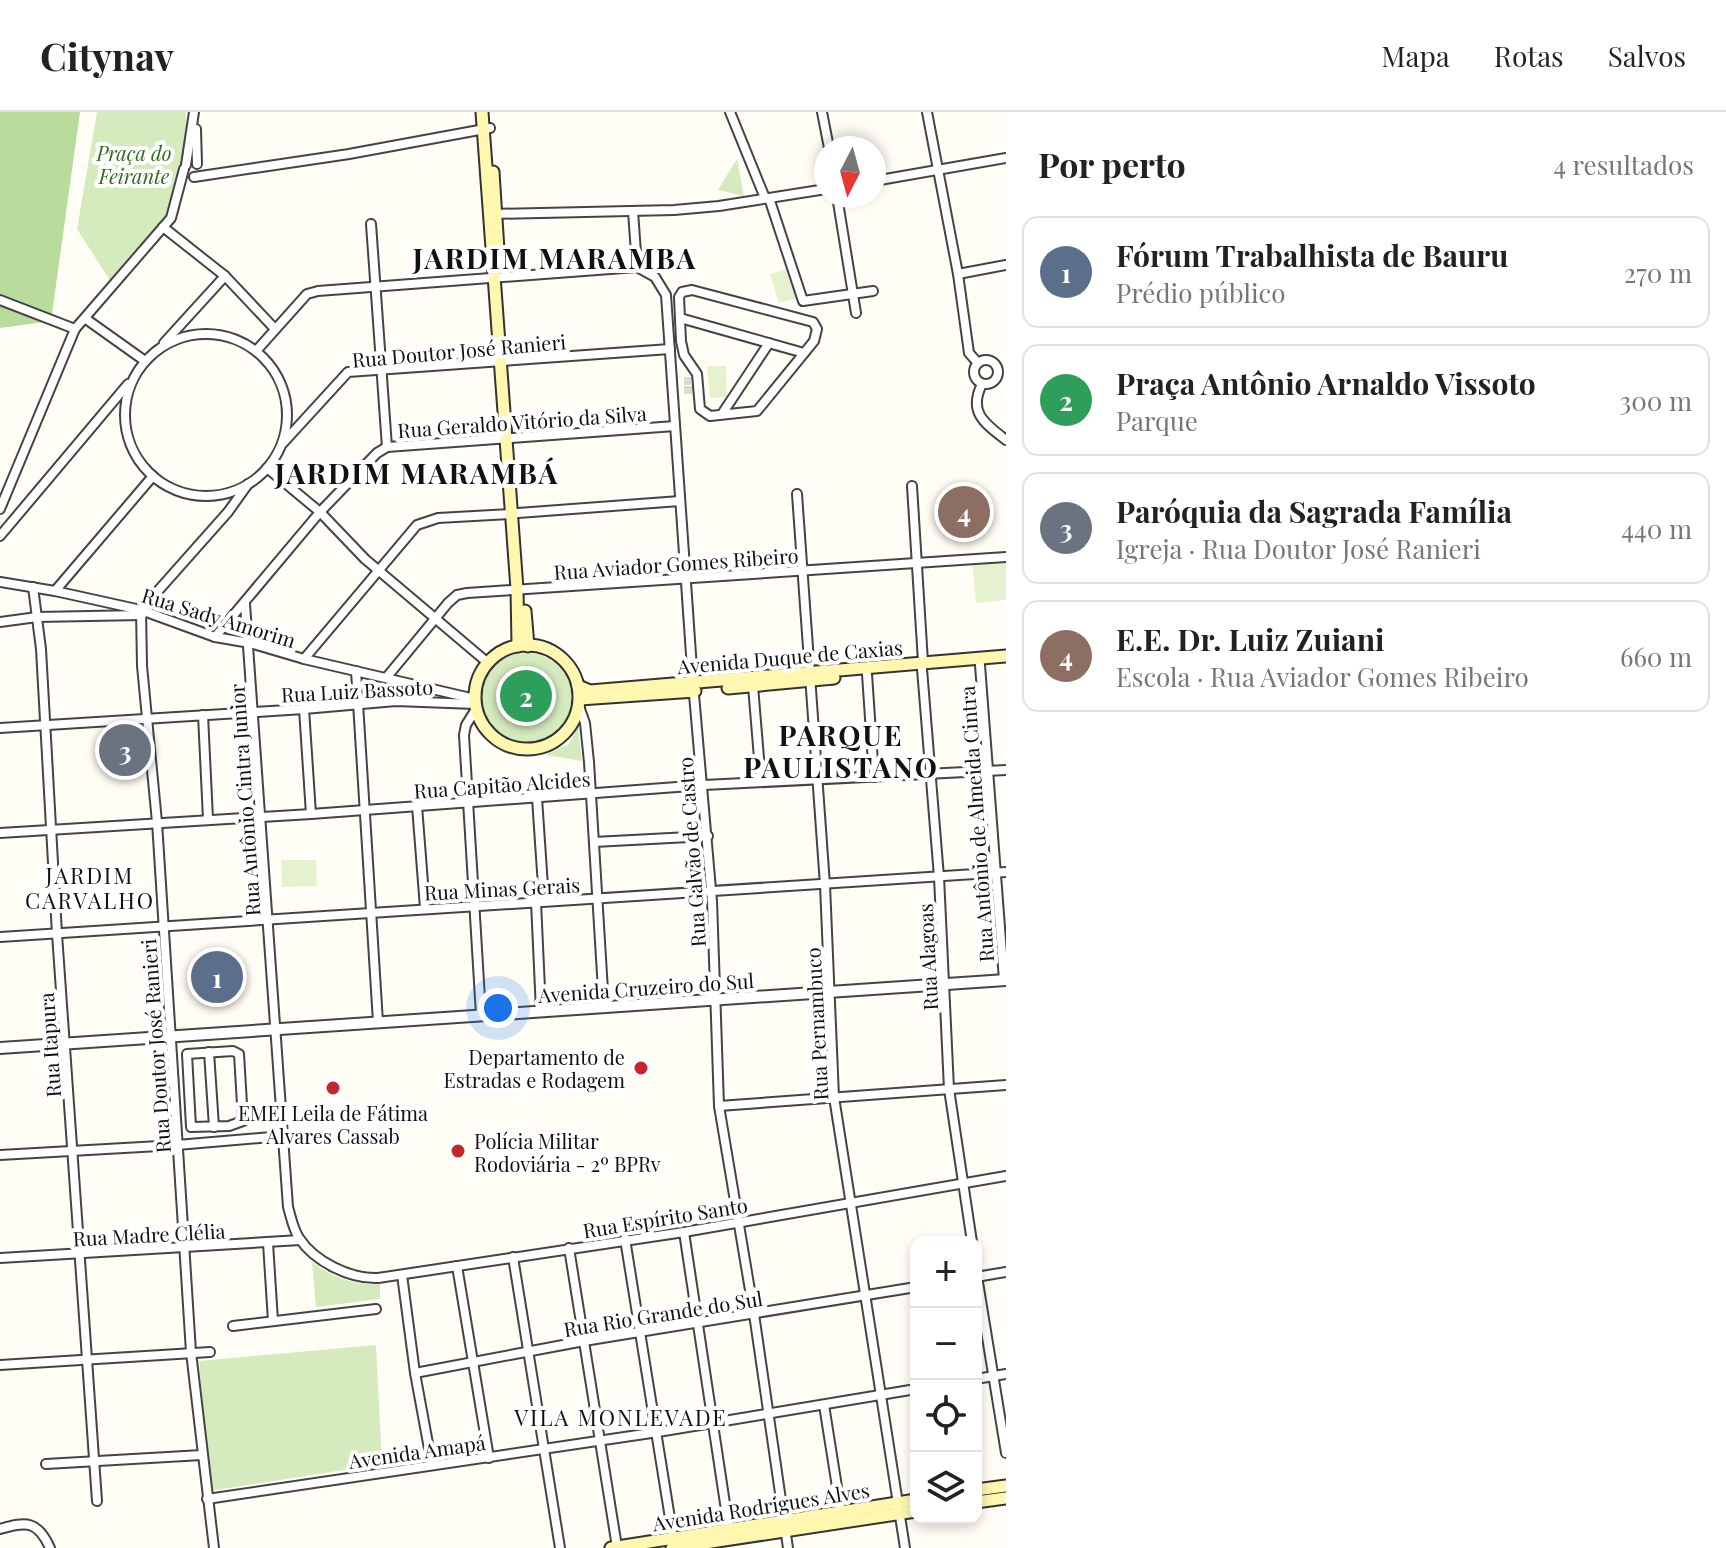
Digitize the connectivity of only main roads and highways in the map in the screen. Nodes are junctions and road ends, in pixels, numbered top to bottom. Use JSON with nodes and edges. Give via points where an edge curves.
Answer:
{"nodes":[{"id":1,"x":485,"y":112,"type":"edge"},
{"id":2,"x":523,"y":646,"type":"junction"},
{"id":3,"x":1006,"y":656,"type":"edge"},
{"id":4,"x":1006,"y":663,"type":"edge"},
{"id":5,"x":923,"y":665,"type":"junction"},
{"id":6,"x":811,"y":677,"type":"junction"},
{"id":7,"x":578,"y":686,"type":"junction"},
{"id":8,"x":694,"y":687,"type":"junction"},
{"id":9,"x":579,"y":702,"type":"junction"},
{"id":10,"x":1006,"y":1486,"type":"edge"},
{"id":11,"x":982,"y":1489,"type":"edge"},
{"id":12,"x":1006,"y":1498,"type":"edge"},
{"id":13,"x":982,"y":1501,"type":"edge"},
{"id":14,"x":910,"y":1503,"type":"edge"},
{"id":15,"x":899,"y":1508,"type":"junction"},
{"id":16,"x":910,"y":1510,"type":"edge"},
{"id":17,"x":784,"y":1527,"type":"junction"},
{"id":18,"x":673,"y":1545,"type":"edge"},
{"id":19,"x":617,"y":1547,"type":"edge"},
{"id":20,"x":611,"y":1548,"type":"edge"}],
"edges":[{"from":1,"to":2,"type":"main road"},
{"from":2,"to":7,"type":"main road","via":[[557,655]]},
{"from":2,"to":9,"type":"main road","via":[[496,655],[480,675],[476,704],[490,734],[502,743],[529,749],[556,741],[567,731]]},
{"from":3,"to":5,"type":"main road","name":"Avenida Duque de Caxias"},
{"from":4,"to":5,"type":"main road","name":"Avenida Duque de Caxias"},
{"from":5,"to":6,"type":"main road","name":"Avenida Duque de Caxias"},
{"from":5,"to":6,"type":"main road","name":"Avenida Duque de Caxias"},
{"from":6,"to":8,"type":"main road","name":"Avenida Duque de Caxias"},
{"from":6,"to":8,"type":"main road","name":"Avenida Duque de Caxias","via":[[753,686]]},
{"from":7,"to":8,"type":"main road","name":"Avenida Duque de Caxias","via":[[590,691]]},
{"from":7,"to":9,"type":"main road"},
{"from":8,"to":9,"type":"main road","name":"Avenida Duque de Caxias"},
{"from":10,"to":11,"type":"main road"},
{"from":12,"to":13,"type":"main road"},
{"from":14,"to":15,"type":"main road","name":"Avenida Rodrigues Alves"},
{"from":15,"to":16,"type":"main road","name":"Avenida Rodrigues Alves"},
{"from":15,"to":17,"type":"main road","name":"Avenida Rodrigues Alves"},
{"from":15,"to":17,"type":"main road","name":"Avenida Rodrigues Alves","via":[[841,1512]]},
{"from":17,"to":18,"type":"main road","name":"Avenida Rodrigues Alves"},
{"from":17,"to":18,"type":"main road","name":"Avenida Rodrigues Alves","via":[[729,1530]]},
{"from":18,"to":19,"type":"main road","name":"Avenida Rodrigues Alves"},
{"from":19,"to":20,"type":"main road","name":"Avenida Rodrigues Alves"}]}
